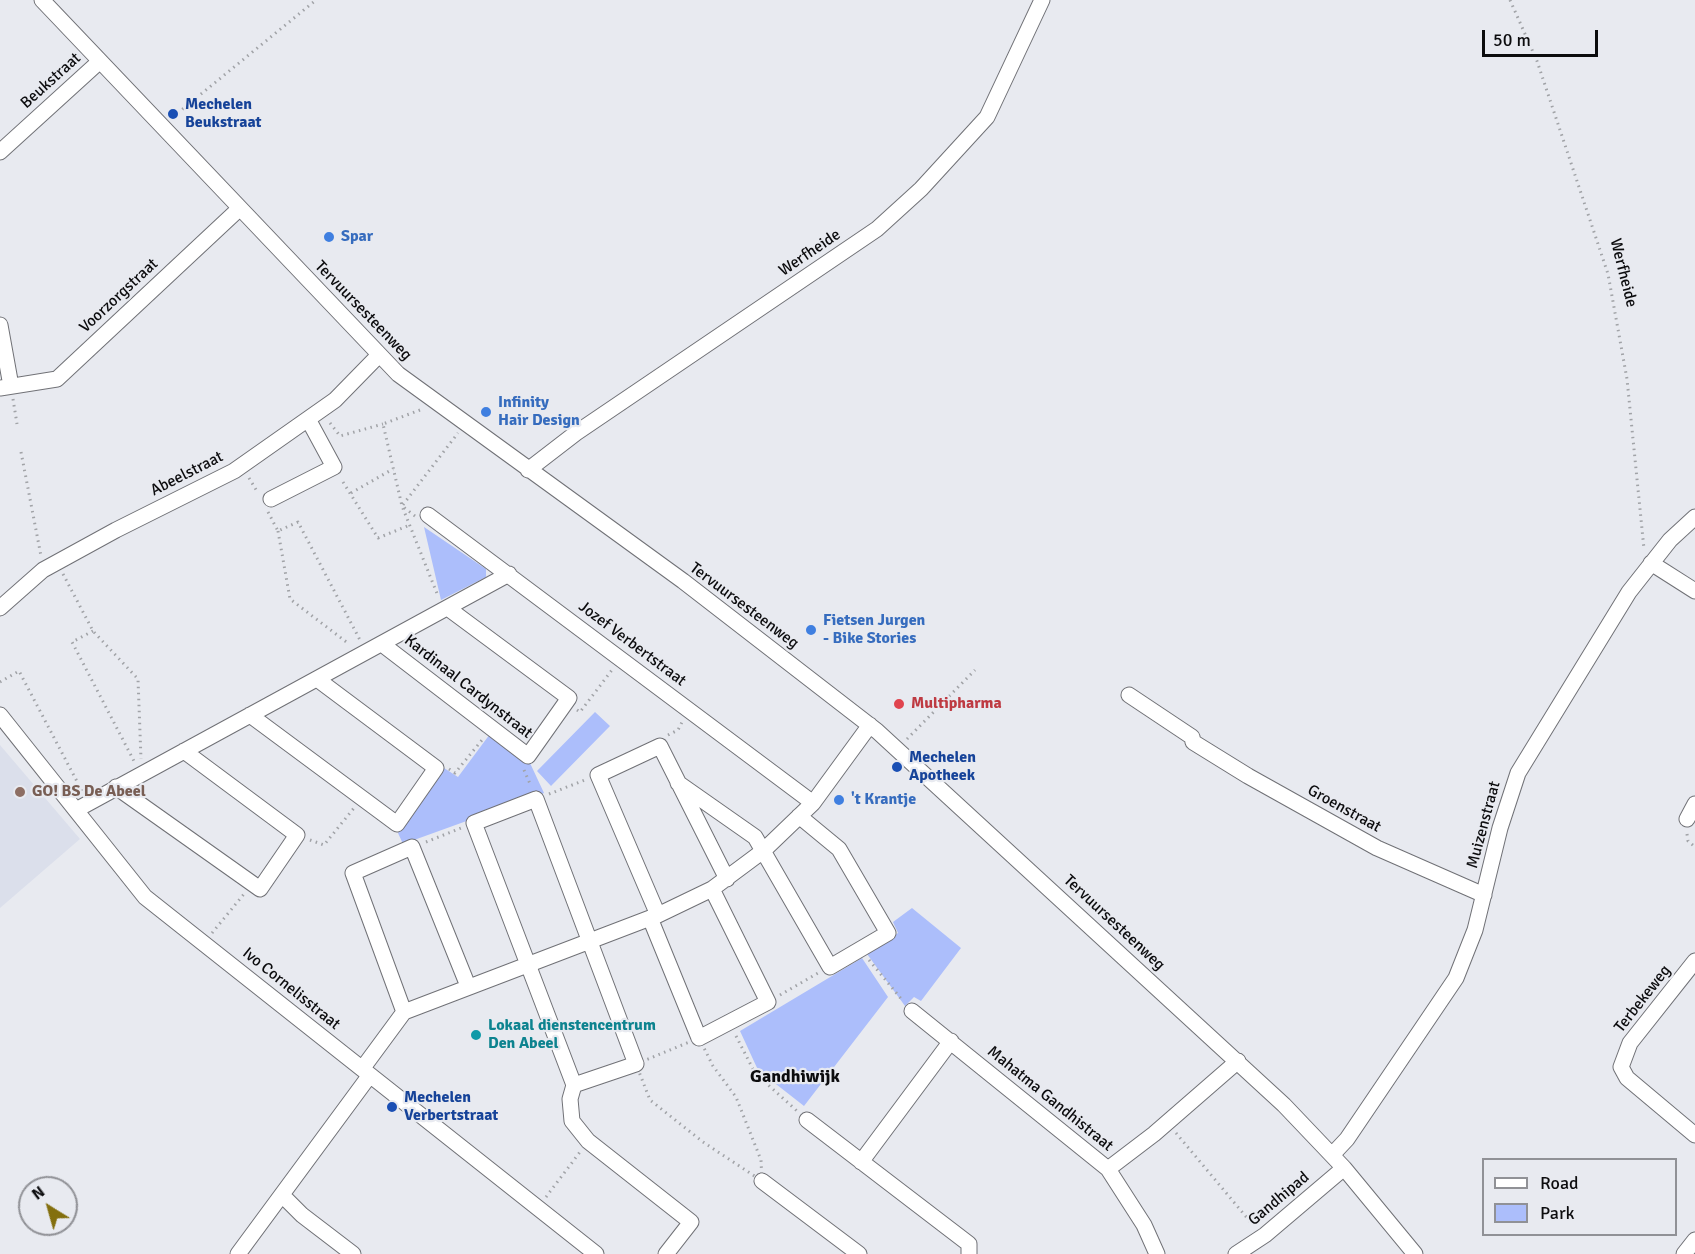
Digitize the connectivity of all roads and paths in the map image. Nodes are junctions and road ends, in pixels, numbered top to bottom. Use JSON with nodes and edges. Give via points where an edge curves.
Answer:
{"nodes":[{"id":1,"x":42,"y":0,"type":"edge"},
{"id":2,"x":316,"y":0,"type":"edge"},
{"id":3,"x":1042,"y":0,"type":"edge"},
{"id":4,"x":1510,"y":0,"type":"edge"},
{"id":5,"x":100,"y":61,"type":"junction"},
{"id":6,"x":163,"y":127,"type":"junction"},
{"id":7,"x":0,"y":152,"type":"edge"},
{"id":8,"x":240,"y":208,"type":"junction"},
{"id":9,"x":0,"y":325,"type":"edge"},
{"id":10,"x":379,"y":356,"type":"junction"},
{"id":11,"x":5,"y":387,"type":"edge"},
{"id":12,"x":429,"y":399,"type":"junction"},
{"id":13,"x":314,"y":415,"type":"junction"},
{"id":14,"x":17,"y":424,"type":"dead end"},
{"id":15,"x":383,"y":424,"type":"junction"},
{"id":16,"x":465,"y":425,"type":"junction"},
{"id":17,"x":21,"y":452,"type":"dead end"},
{"id":18,"x":242,"y":466,"type":"junction"},
{"id":19,"x":393,"y":469,"type":"junction"},
{"id":20,"x":528,"y":470,"type":"junction"},
{"id":21,"x":343,"y":482,"type":"dead end"},
{"id":22,"x":351,"y":494,"type":"junction"},
{"id":23,"x":265,"y":499,"type":"junction"},
{"id":24,"x":402,"y":506,"type":"junction"},
{"id":25,"x":428,"y":515,"type":"joint"},
{"id":26,"x":1695,"y":517,"type":"edge"},
{"id":27,"x":410,"y":525,"type":"junction"},
{"id":28,"x":278,"y":531,"type":"junction"},
{"id":29,"x":50,"y":566,"type":"junction"},
{"id":30,"x":1648,"y":566,"type":"junction"},
{"id":31,"x":509,"y":574,"type":"junction"},
{"id":32,"x":1695,"y":591,"type":"edge"},
{"id":33,"x":0,"y":608,"type":"edge"},
{"id":34,"x":447,"y":610,"type":"junction"},
{"id":35,"x":93,"y":631,"type":"junction"},
{"id":36,"x":382,"y":644,"type":"junction"},
{"id":37,"x":364,"y":654,"type":"junction"},
{"id":38,"x":621,"y":659,"type":"junction"},
{"id":39,"x":975,"y":670,"type":"dead end"},
{"id":40,"x":317,"y":679,"type":"junction"},
{"id":41,"x":0,"y":682,"type":"edge"},
{"id":42,"x":1129,"y":695,"type":"dead end"},
{"id":43,"x":566,"y":702,"type":"junction"},
{"id":44,"x":688,"y":709,"type":"junction"},
{"id":45,"x":0,"y":715,"type":"edge"},
{"id":46,"x":250,"y":715,"type":"junction"},
{"id":47,"x":870,"y":725,"type":"junction"},
{"id":48,"x":492,"y":728,"type":"junction"},
{"id":49,"x":660,"y":746,"type":"junction"},
{"id":50,"x":897,"y":749,"type":"junction"},
{"id":51,"x":184,"y":752,"type":"junction"},
{"id":52,"x":528,"y":756,"type":"junction"},
{"id":53,"x":436,"y":768,"type":"junction"},
{"id":54,"x":141,"y":774,"type":"junction"},
{"id":55,"x":598,"y":775,"type":"junction"},
{"id":56,"x":678,"y":783,"type":"junction"},
{"id":57,"x":116,"y":787,"type":"junction"},
{"id":58,"x":362,"y":798,"type":"junction"},
{"id":59,"x":536,"y":799,"type":"junction"},
{"id":60,"x":813,"y":803,"type":"junction"},
{"id":61,"x":1695,"y":804,"type":"edge"},
{"id":62,"x":82,"y":806,"type":"junction"},
{"id":63,"x":800,"y":816,"type":"junction"},
{"id":64,"x":1687,"y":819,"type":"dead end"},
{"id":65,"x":474,"y":823,"type":"junction"},
{"id":66,"x":297,"y":835,"type":"junction"},
{"id":67,"x":412,"y":847,"type":"junction"},
{"id":68,"x":764,"y":850,"type":"junction"},
{"id":69,"x":727,"y":879,"type":"junction"},
{"id":70,"x":253,"y":884,"type":"junction"},
{"id":71,"x":712,"y":889,"type":"junction"},
{"id":72,"x":1484,"y":895,"type":"junction"},
{"id":73,"x":654,"y":916,"type":"junction"},
{"id":74,"x":591,"y":940,"type":"junction"},
{"id":75,"x":204,"y":943,"type":"junction"},
{"id":76,"x":860,"y":949,"type":"junction"},
{"id":77,"x":1695,"y":961,"type":"edge"},
{"id":78,"x":529,"y":963,"type":"junction"},
{"id":79,"x":830,"y":967,"type":"junction"},
{"id":80,"x":468,"y":986,"type":"junction"},
{"id":81,"x":768,"y":1002,"type":"junction"},
{"id":82,"x":912,"y":1011,"type":"joint"},
{"id":83,"x":404,"y":1012,"type":"junction"},
{"id":84,"x":730,"y":1023,"type":"junction"},
{"id":85,"x":699,"y":1038,"type":"junction"},
{"id":86,"x":951,"y":1041,"type":"junction"},
{"id":87,"x":1238,"y":1061,"type":"junction"},
{"id":88,"x":636,"y":1064,"type":"junction"},
{"id":89,"x":366,"y":1072,"type":"junction"},
{"id":90,"x":574,"y":1085,"type":"junction"},
{"id":91,"x":807,"y":1120,"type":"joint"},
{"id":92,"x":1167,"y":1123,"type":"junction"},
{"id":93,"x":1695,"y":1135,"type":"edge"},
{"id":94,"x":588,"y":1141,"type":"junction"},
{"id":95,"x":1332,"y":1155,"type":"junction"},
{"id":96,"x":861,"y":1162,"type":"junction"},
{"id":97,"x":1344,"y":1168,"type":"junction"},
{"id":98,"x":1108,"y":1169,"type":"junction"},
{"id":99,"x":762,"y":1180,"type":"junction"},
{"id":100,"x":282,"y":1195,"type":"junction"},
{"id":101,"x":538,"y":1207,"type":"junction"},
{"id":102,"x":1263,"y":1237,"type":"junction"},
{"id":103,"x":1695,"y":1240,"type":"edge"},
{"id":104,"x":238,"y":1254,"type":"edge"},
{"id":105,"x":353,"y":1254,"type":"edge"},
{"id":106,"x":596,"y":1254,"type":"edge"},
{"id":107,"x":666,"y":1254,"type":"edge"},
{"id":108,"x":859,"y":1254,"type":"edge"},
{"id":109,"x":969,"y":1254,"type":"edge"},
{"id":110,"x":1157,"y":1254,"type":"edge"},
{"id":111,"x":1236,"y":1254,"type":"edge"},
{"id":112,"x":1415,"y":1254,"type":"edge"},
{"id":113,"x":1684,"y":1254,"type":"edge"}],
"edges":[{"from":1,"to":5,"type":"street","name":"Tervuursesteenweg"},
{"from":2,"to":6,"type":"path"},
{"from":3,"to":20,"type":"street","name":"Werfheide","via":[[987,117],[895,213]]},
{"from":4,"to":30,"type":"path","name":"Werfheide","via":[[1537,61],[1608,274],[1627,379]]},
{"from":5,"to":6,"type":"street","name":"Tervuursesteenweg"},
{"from":5,"to":7,"type":"street","name":"Beukstraat"},
{"from":6,"to":8,"type":"street","name":"Tervuursesteenweg"},
{"from":8,"to":10,"type":"street","name":"Tervuursesteenweg"},
{"from":8,"to":11,"type":"street","name":"Voorzorgstraat","via":[[57,379]]},
{"from":9,"to":11,"type":"street"},
{"from":10,"to":12,"type":"street","name":"Tervuursesteenweg"},
{"from":10,"to":13,"type":"street","name":"Abeelstraat","via":[[335,400]]},
{"from":11,"to":14,"type":"path"},
{"from":12,"to":15,"type":"path","via":[[421,409]]},
{"from":12,"to":16,"type":"street","name":"Tervuursesteenweg"},
{"from":13,"to":15,"type":"path","via":[[340,436]]},
{"from":13,"to":18,"type":"street","name":"Abeelstraat"},
{"from":13,"to":23,"type":"street","via":[[334,467]]},
{"from":15,"to":19,"type":"path"},
{"from":16,"to":20,"type":"street","name":"Tervuursesteenweg"},
{"from":16,"to":24,"type":"path"},
{"from":17,"to":29,"type":"path"},
{"from":18,"to":23,"type":"path"},
{"from":18,"to":29,"type":"street","name":"Abeelstraat"},
{"from":19,"to":22,"type":"path"},
{"from":19,"to":24,"type":"path"},
{"from":20,"to":47,"type":"street","name":"Tervuursesteenweg","via":[[683,581]]},
{"from":21,"to":22,"type":"path"},
{"from":22,"to":27,"type":"path","via":[[378,538]]},
{"from":23,"to":28,"type":"path"},
{"from":24,"to":25,"type":"path","via":[[416,516]]},
{"from":24,"to":27,"type":"path"},
{"from":25,"to":31,"type":"street","name":"Jozef Verbertstraat"},
{"from":26,"to":30,"type":"street","name":"Muizenstraat"},
{"from":27,"to":34,"type":"path"},
{"from":28,"to":37,"type":"path","via":[[290,599]]},
{"from":28,"to":37,"type":"path","via":[[298,522]]},
{"from":29,"to":33,"type":"street","name":"Abeelstraat"},
{"from":29,"to":35,"type":"path"},
{"from":30,"to":32,"type":"street"},
{"from":30,"to":72,"type":"street","name":"Muizenstraat","via":[[1518,773]]},
{"from":31,"to":34,"type":"street","name":"Kardinaal Cardynstraat"},
{"from":31,"to":38,"type":"street","name":"Jozef Verbertstraat"},
{"from":34,"to":36,"type":"street","name":"Kardinaal Cardynstraat"},
{"from":34,"to":43,"type":"street","via":[[569,698]]},
{"from":35,"to":54,"type":"path","via":[[138,679]]},
{"from":35,"to":54,"type":"path","via":[[72,642]]},
{"from":36,"to":37,"type":"street","name":"Kardinaal Cardynstraat"},
{"from":36,"to":48,"type":"street","name":"Kardinaal Cardynstraat"},
{"from":37,"to":40,"type":"street","name":"Kardinaal Cardynstraat"},
{"from":38,"to":43,"type":"path","via":[[580,712]]},
{"from":38,"to":44,"type":"street","name":"Jozef Verbertstraat"},
{"from":39,"to":50,"type":"path"},
{"from":40,"to":46,"type":"street","name":"Kardinaal Cardynstraat"},
{"from":40,"to":53,"type":"street"},
{"from":41,"to":62,"type":"path","via":[[19,671]]},
{"from":42,"to":72,"type":"street","name":"Groenstraat","via":[[1248,776],[1377,848]]},
{"from":43,"to":52,"type":"street","name":"Kardinaal Cardynstraat"},
{"from":44,"to":49,"type":"path","via":[[678,730],[664,737]]},
{"from":44,"to":60,"type":"street","name":"Jozef Verbertstraat"},
{"from":45,"to":62,"type":"street","name":"Ivo Cornelisstraat"},
{"from":46,"to":51,"type":"street","name":"Kardinaal Cardynstraat"},
{"from":46,"to":58,"type":"street"},
{"from":47,"to":50,"type":"street","name":"Tervuursesteenweg"},
{"from":47,"to":60,"type":"street"},
{"from":48,"to":52,"type":"street","name":"Kardinaal Cardynstraat"},
{"from":48,"to":53,"type":"path","via":[[455,773],[446,766]]},
{"from":49,"to":55,"type":"street"},
{"from":49,"to":56,"type":"street"},
{"from":50,"to":87,"type":"street","name":"Tervuursesteenweg"},
{"from":51,"to":54,"type":"street","name":"Kardinaal Cardynstraat"},
{"from":51,"to":66,"type":"street"},
{"from":52,"to":59,"type":"path","via":[[523,766]]},
{"from":53,"to":58,"type":"street","via":[[397,824]]},
{"from":54,"to":57,"type":"street","name":"Kardinaal Cardynstraat"},
{"from":55,"to":59,"type":"path"},
{"from":55,"to":73,"type":"street"},
{"from":56,"to":68,"type":"street","via":[[755,837]]},
{"from":56,"to":69,"type":"street"},
{"from":57,"to":62,"type":"street","name":"Kardinaal Cardynstraat"},
{"from":57,"to":70,"type":"street"},
{"from":58,"to":66,"type":"path","via":[[324,845]]},
{"from":59,"to":65,"type":"street"},
{"from":59,"to":74,"type":"street"},
{"from":60,"to":63,"type":"street"},
{"from":61,"to":64,"type":"street"},
{"from":62,"to":75,"type":"street","name":"Ivo Cornelisstraat","via":[[145,897]]},
{"from":63,"to":68,"type":"street"},
{"from":63,"to":76,"type":"street","via":[[839,849],[888,933]]},
{"from":65,"to":67,"type":"path"},
{"from":65,"to":78,"type":"street"},
{"from":66,"to":70,"type":"street","via":[[260,889]]},
{"from":67,"to":80,"type":"street"},
{"from":67,"to":83,"type":"street","via":[[353,873]]},
{"from":68,"to":69,"type":"street"},
{"from":68,"to":79,"type":"street"},
{"from":69,"to":71,"type":"street"},
{"from":70,"to":75,"type":"path"},
{"from":71,"to":73,"type":"street"},
{"from":71,"to":81,"type":"street"},
{"from":72,"to":95,"type":"street","name":"Muizenstraat","via":[[1456,978],[1347,1139]]},
{"from":73,"to":74,"type":"street"},
{"from":73,"to":85,"type":"street"},
{"from":74,"to":78,"type":"street"},
{"from":74,"to":88,"type":"street"},
{"from":75,"to":89,"type":"street","name":"Ivo Cornelisstraat"},
{"from":76,"to":79,"type":"street"},
{"from":76,"to":82,"type":"path"},
{"from":77,"to":93,"type":"street","name":"Terbekeweg","via":[[1630,1042],[1621,1067],[1627,1078]]},
{"from":78,"to":80,"type":"street"},
{"from":78,"to":90,"type":"street"},
{"from":79,"to":81,"type":"path"},
{"from":80,"to":83,"type":"street"},
{"from":81,"to":84,"type":"street"},
{"from":82,"to":86,"type":"street","name":"Mahatma Gandhistraat"},
{"from":83,"to":89,"type":"street"},
{"from":84,"to":85,"type":"street"},
{"from":84,"to":91,"type":"path","via":[[755,1073]]},
{"from":85,"to":88,"type":"path"},
{"from":85,"to":99,"type":"path","via":[[735,1096],[761,1160]]},
{"from":86,"to":96,"type":"street"},
{"from":86,"to":98,"type":"street","name":"Mahatma Gandhistraat"},
{"from":87,"to":92,"type":"street","name":"Mahatma Gandhistraat"},
{"from":87,"to":95,"type":"street","name":"Tervuursesteenweg"},
{"from":88,"to":90,"type":"street"},
{"from":88,"to":99,"type":"path","via":[[650,1100],[703,1142]]},
{"from":89,"to":100,"type":"street"},
{"from":89,"to":101,"type":"street","name":"Ivo Cornelisstraat"},
{"from":90,"to":94,"type":"street","via":[[570,1099],[572,1121]]},
{"from":91,"to":96,"type":"street"},
{"from":92,"to":98,"type":"street","name":"Mahatma Gandhistraat"},
{"from":92,"to":102,"type":"path"},
{"from":94,"to":101,"type":"path"},
{"from":94,"to":107,"type":"street","via":[[691,1222]]},
{"from":95,"to":97,"type":"street","name":"Tervuursesteenweg"},
{"from":96,"to":109,"type":"street","via":[[969,1244]]},
{"from":97,"to":102,"type":"street","name":"Gandhipad"},
{"from":97,"to":112,"type":"street","name":"Tervuursesteenweg"},
{"from":98,"to":110,"type":"street","via":[[1144,1225]]},
{"from":99,"to":108,"type":"street"},
{"from":100,"to":104,"type":"street"},
{"from":100,"to":105,"type":"street"},
{"from":101,"to":106,"type":"street","name":"Ivo Cornelisstraat"},
{"from":102,"to":111,"type":"street","name":"Gandhipad"},
{"from":103,"to":113,"type":"street"}]}
